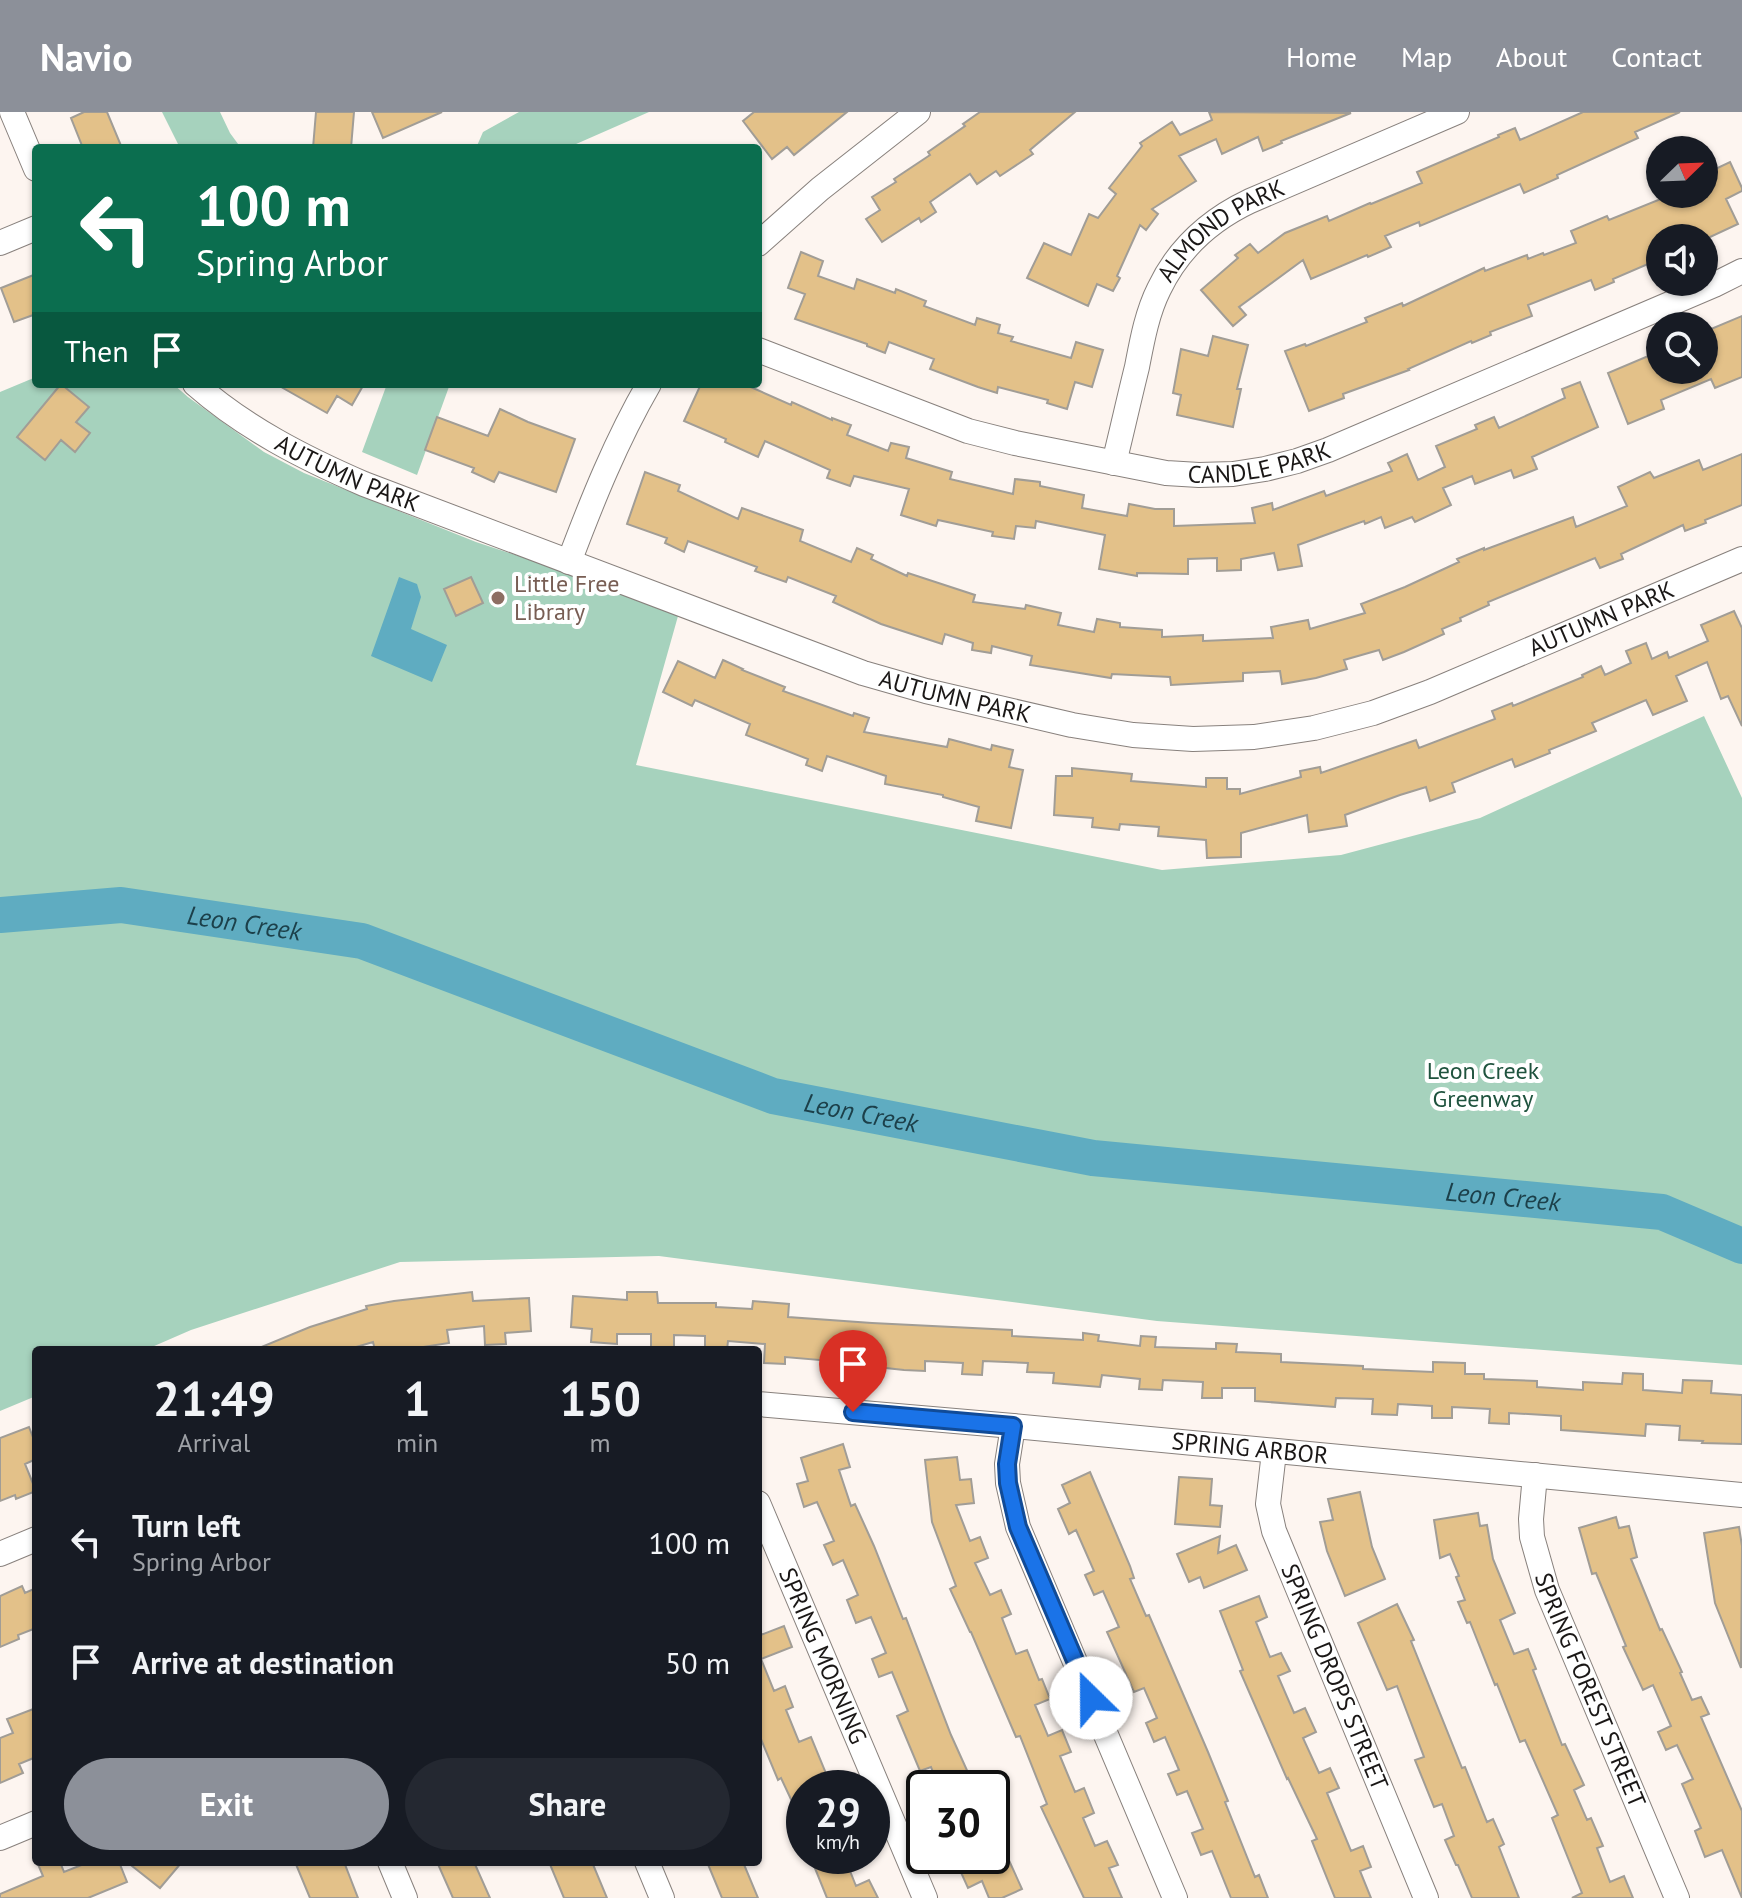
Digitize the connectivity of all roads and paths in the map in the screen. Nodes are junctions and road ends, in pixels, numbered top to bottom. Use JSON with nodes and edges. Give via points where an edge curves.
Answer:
{"nodes":[{"id":1,"x":12,"y":112,"type":"edge"},
{"id":2,"x":918,"y":112,"type":"edge"},
{"id":3,"x":1457,"y":112,"type":"edge"},
{"id":4,"x":32,"y":160,"type":"edge"},
{"id":5,"x":32,"y":230,"type":"edge"},
{"id":6,"x":762,"y":240,"type":"edge"},
{"id":7,"x":0,"y":243,"type":"edge"},
{"id":8,"x":1742,"y":271,"type":"edge"},
{"id":9,"x":762,"y":352,"type":"edge"},
{"id":10,"x":200,"y":388,"type":"edge"},
{"id":11,"x":647,"y":388,"type":"edge"},
{"id":12,"x":1114,"y":463,"type":"junction"},
{"id":13,"x":1742,"y":559,"type":"edge"},
{"id":14,"x":569,"y":562,"type":"junction"},
{"id":15,"x":762,"y":1404,"type":"edge"},
{"id":16,"x":1013,"y":1426,"type":"junction"},
{"id":17,"x":1274,"y":1452,"type":"junction"},
{"id":18,"x":1535,"y":1475,"type":"junction"},
{"id":19,"x":1742,"y":1495,"type":"edge"},
{"id":20,"x":762,"y":1512,"type":"edge"},
{"id":21,"x":32,"y":1541,"type":"edge"},
{"id":22,"x":0,"y":1554,"type":"edge"},
{"id":23,"x":32,"y":1825,"type":"edge"},
{"id":24,"x":0,"y":1838,"type":"edge"},
{"id":25,"x":392,"y":1866,"type":"edge"},
{"id":26,"x":649,"y":1866,"type":"edge"},
{"id":27,"x":405,"y":1898,"type":"edge"},
{"id":28,"x":662,"y":1898,"type":"edge"},
{"id":29,"x":925,"y":1898,"type":"edge"},
{"id":30,"x":1175,"y":1898,"type":"edge"},
{"id":31,"x":1426,"y":1898,"type":"edge"},
{"id":32,"x":1677,"y":1898,"type":"edge"}],
"edges":[{"from":1,"to":4,"type":"street"},
{"from":2,"to":6,"type":"street"},
{"from":3,"to":12,"type":"street","name":"ALMOND PARK","via":[[1250,201],[1203,231],[1177,258],[1158,290]]},
{"from":5,"to":7,"type":"street"},
{"from":8,"to":12,"type":"street","name":"CANDLE PARK","via":[[1297,461],[1199,475]]},
{"from":9,"to":12,"type":"street","name":"CANDLE PARK","via":[[968,431]]},
{"from":10,"to":14,"type":"street","name":"AUTUMN PARK","via":[[256,430],[309,460]]},
{"from":11,"to":14,"type":"street","via":[[598,485]]},
{"from":13,"to":14,"type":"street","name":"AUTUMN PARK","via":[[1373,713],[1254,737],[1193,739],[1072,725],[926,691],[863,673]]},
{"from":15,"to":16,"type":"street","name":"SPRING ARBOR"},
{"from":16,"to":17,"type":"street","name":"SPRING ARBOR"},
{"from":16,"to":30,"type":"street","via":[[1007,1464],[1018,1527]]},
{"from":17,"to":18,"type":"street","name":"SPRING ARBOR"},
{"from":17,"to":31,"type":"street","name":"SPRING DROPS STREET","via":[[1268,1504],[1274,1531]]},
{"from":18,"to":19,"type":"street","name":"SPRING ARBOR"},
{"from":18,"to":32,"type":"street","name":"SPRING FOREST STREET","via":[[1532,1537],[1547,1590]]},
{"from":20,"to":29,"type":"street","name":"SPRING MORNING"},
{"from":21,"to":22,"type":"street"},
{"from":23,"to":24,"type":"street"},
{"from":25,"to":27,"type":"street"},
{"from":26,"to":28,"type":"street"}]}
